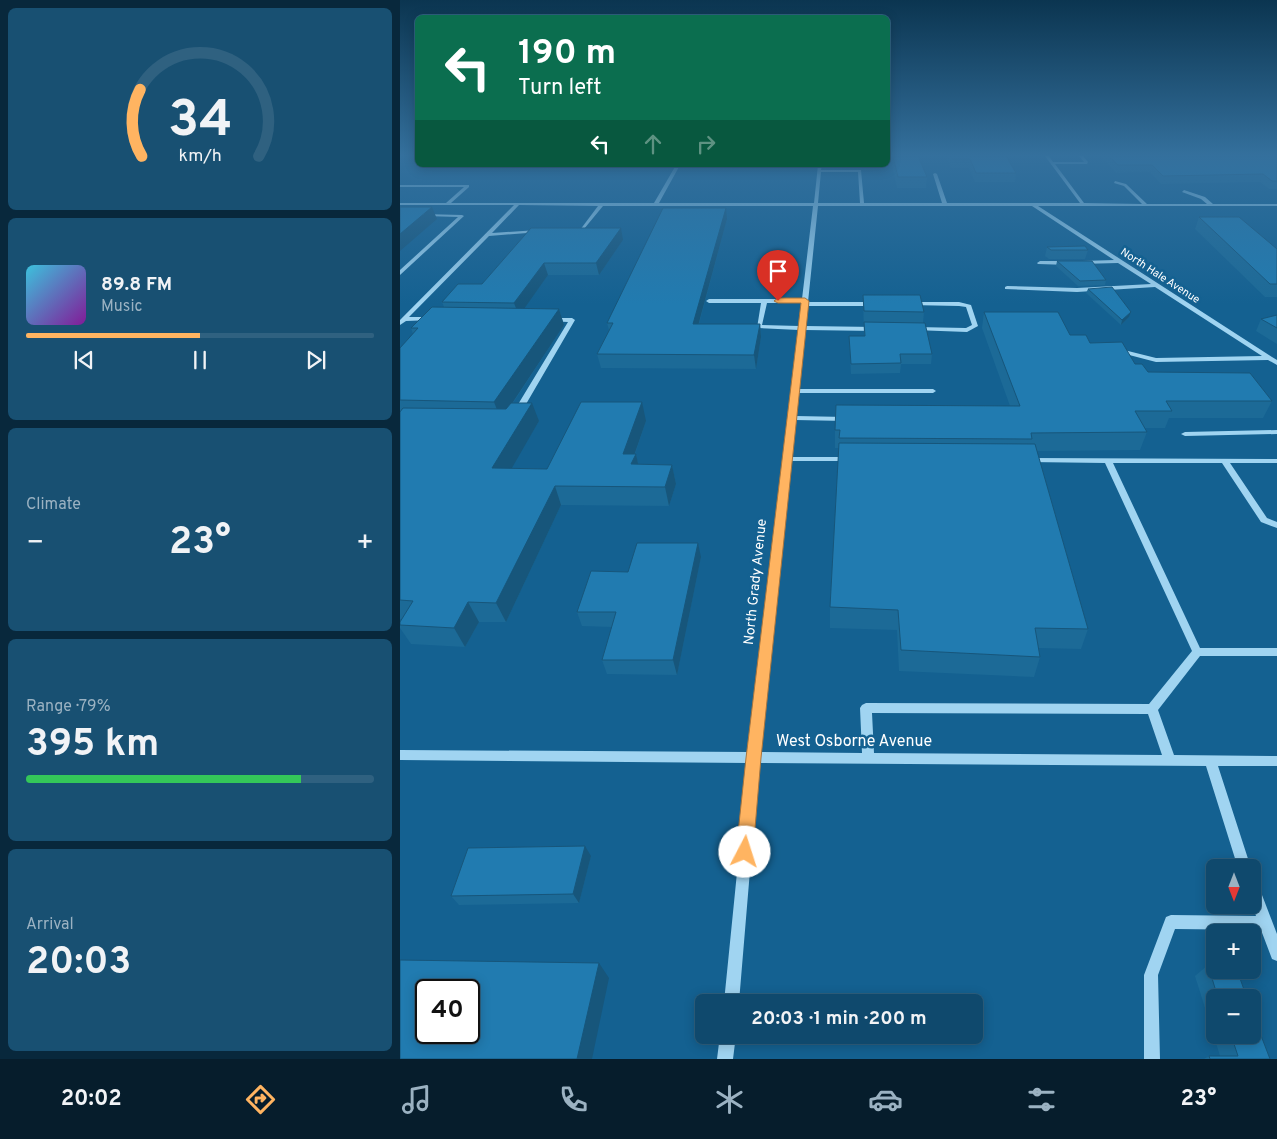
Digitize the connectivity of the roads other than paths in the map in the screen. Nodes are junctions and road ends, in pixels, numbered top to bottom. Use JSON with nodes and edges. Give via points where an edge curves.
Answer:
{"nodes":[{"id":1,"x":517,"y":205,"type":"edge"},
{"id":2,"x":601,"y":205,"type":"edge"},
{"id":3,"x":816,"y":205,"type":"edge"},
{"id":4,"x":1033,"y":205,"type":"edge"},
{"id":5,"x":418,"y":215,"type":"edge"},
{"id":6,"x":547,"y":231,"type":"edge"},
{"id":7,"x":578,"y":234,"type":"edge"},
{"id":8,"x":486,"y":235,"type":"junction"},
{"id":9,"x":1119,"y":261,"type":"junction"},
{"id":10,"x":1040,"y":263,"type":"dead end"},
{"id":11,"x":400,"y":273,"type":"edge"},
{"id":12,"x":1157,"y":285,"type":"junction"},
{"id":13,"x":1007,"y":288,"type":"dead end"},
{"id":14,"x":709,"y":301,"type":"dead end"},
{"id":15,"x":764,"y":301,"type":"junction"},
{"id":16,"x":805,"y":302,"type":"junction"},
{"id":17,"x":884,"y":304,"type":"edge"},
{"id":18,"x":902,"y":304,"type":"edge"},
{"id":19,"x":434,"y":319,"type":"edge"},
{"id":20,"x":542,"y":320,"type":"edge"},
{"id":21,"x":402,"y":321,"type":"edge"},
{"id":22,"x":750,"y":327,"type":"edge"},
{"id":23,"x":759,"y":327,"type":"junction"},
{"id":24,"x":802,"y":328,"type":"junction"},
{"id":25,"x":887,"y":329,"type":"edge"},
{"id":26,"x":907,"y":329,"type":"edge"},
{"id":27,"x":1108,"y":348,"type":"edge"},
{"id":28,"x":1270,"y":358,"type":"junction"},
{"id":29,"x":1277,"y":363,"type":"edge"},
{"id":30,"x":933,"y":390,"type":"dead end"},
{"id":31,"x":794,"y":391,"type":"junction"},
{"id":32,"x":515,"y":416,"type":"edge"},
{"id":33,"x":791,"y":418,"type":"junction"},
{"id":34,"x":851,"y":419,"type":"edge"},
{"id":35,"x":1277,"y":432,"type":"edge"},
{"id":36,"x":1185,"y":434,"type":"dead end"},
{"id":37,"x":787,"y":459,"type":"junction"},
{"id":38,"x":862,"y":459,"type":"edge"},
{"id":39,"x":1020,"y":460,"type":"edge"},
{"id":40,"x":1108,"y":460,"type":"junction"},
{"id":41,"x":1224,"y":461,"type":"junction"},
{"id":42,"x":1277,"y":462,"type":"edge"},
{"id":43,"x":1277,"y":525,"type":"edge"},
{"id":44,"x":1197,"y":652,"type":"junction"},
{"id":45,"x":1277,"y":652,"type":"edge"},
{"id":46,"x":1152,"y":709,"type":"junction"},
{"id":47,"x":400,"y":755,"type":"edge"},
{"id":48,"x":754,"y":758,"type":"junction"},
{"id":49,"x":868,"y":758,"type":"junction"},
{"id":50,"x":1170,"y":760,"type":"junction"},
{"id":51,"x":1210,"y":760,"type":"junction"},
{"id":52,"x":1277,"y":761,"type":"edge"},
{"id":53,"x":1242,"y":859,"type":"edge"},
{"id":54,"x":1261,"y":910,"type":"edge"},
{"id":55,"x":1266,"y":922,"type":"junction"},
{"id":56,"x":1277,"y":954,"type":"edge"},
{"id":57,"x":732,"y":994,"type":"edge"},
{"id":58,"x":727,"y":1044,"type":"edge"},
{"id":59,"x":725,"y":1059,"type":"edge"},
{"id":60,"x":1152,"y":1059,"type":"edge"}],
"edges":[{"from":1,"to":8,"type":"street"},
{"from":2,"to":7,"type":"street"},
{"from":3,"to":16,"type":"street","name":"North Grady Avenue"},
{"from":4,"to":9,"type":"street","name":"North Hale Avenue"},
{"from":5,"to":11,"type":"street","via":[[462,216]]},
{"from":6,"to":8,"type":"street"},
{"from":8,"to":21,"type":"street"},
{"from":9,"to":10,"type":"street"},
{"from":9,"to":12,"type":"street","name":"North Hale Avenue"},
{"from":12,"to":13,"type":"street","via":[[1077,290]]},
{"from":12,"to":28,"type":"street","name":"North Hale Avenue"},
{"from":14,"to":15,"type":"street"},
{"from":15,"to":16,"type":"street"},
{"from":15,"to":23,"type":"street"},
{"from":16,"to":17,"type":"street"},
{"from":16,"to":24,"type":"street","name":"North Grady Avenue"},
{"from":18,"to":26,"type":"street","via":[[969,306],[975,326],[967,330]]},
{"from":19,"to":21,"type":"street"},
{"from":20,"to":32,"type":"street","via":[[572,320]]},
{"from":22,"to":23,"type":"street"},
{"from":23,"to":24,"type":"street"},
{"from":24,"to":25,"type":"street"},
{"from":24,"to":31,"type":"street","name":"North Grady Avenue"},
{"from":27,"to":28,"type":"street","via":[[1156,360]]},
{"from":28,"to":29,"type":"street","name":"North Hale Avenue"},
{"from":30,"to":31,"type":"street"},
{"from":31,"to":33,"type":"street","name":"North Grady Avenue"},
{"from":33,"to":34,"type":"street"},
{"from":33,"to":37,"type":"street","name":"North Grady Avenue"},
{"from":35,"to":36,"type":"street"},
{"from":37,"to":38,"type":"street"},
{"from":37,"to":48,"type":"street","name":"North Grady Avenue"},
{"from":39,"to":40,"type":"street"},
{"from":40,"to":41,"type":"street"},
{"from":40,"to":44,"type":"street"},
{"from":41,"to":42,"type":"street"},
{"from":41,"to":43,"type":"street","via":[[1264,520]]},
{"from":44,"to":45,"type":"street"},
{"from":44,"to":46,"type":"street"},
{"from":46,"to":49,"type":"street","via":[[866,708]]},
{"from":46,"to":50,"type":"street"},
{"from":47,"to":48,"type":"street","name":"West Osborne Avenue"},
{"from":48,"to":49,"type":"street","name":"West Osborne Avenue"},
{"from":48,"to":57,"type":"street","name":"North Grady Avenue"},
{"from":49,"to":50,"type":"street","name":"West Osborne Avenue"},
{"from":50,"to":51,"type":"street","name":"West Osborne Avenue"},
{"from":51,"to":52,"type":"street","name":"West Osborne Avenue"},
{"from":51,"to":53,"type":"street"},
{"from":54,"to":55,"type":"street"},
{"from":55,"to":56,"type":"street"},
{"from":55,"to":60,"type":"street","via":[[1171,922],[1151,975]]},
{"from":58,"to":59,"type":"street"}]}
